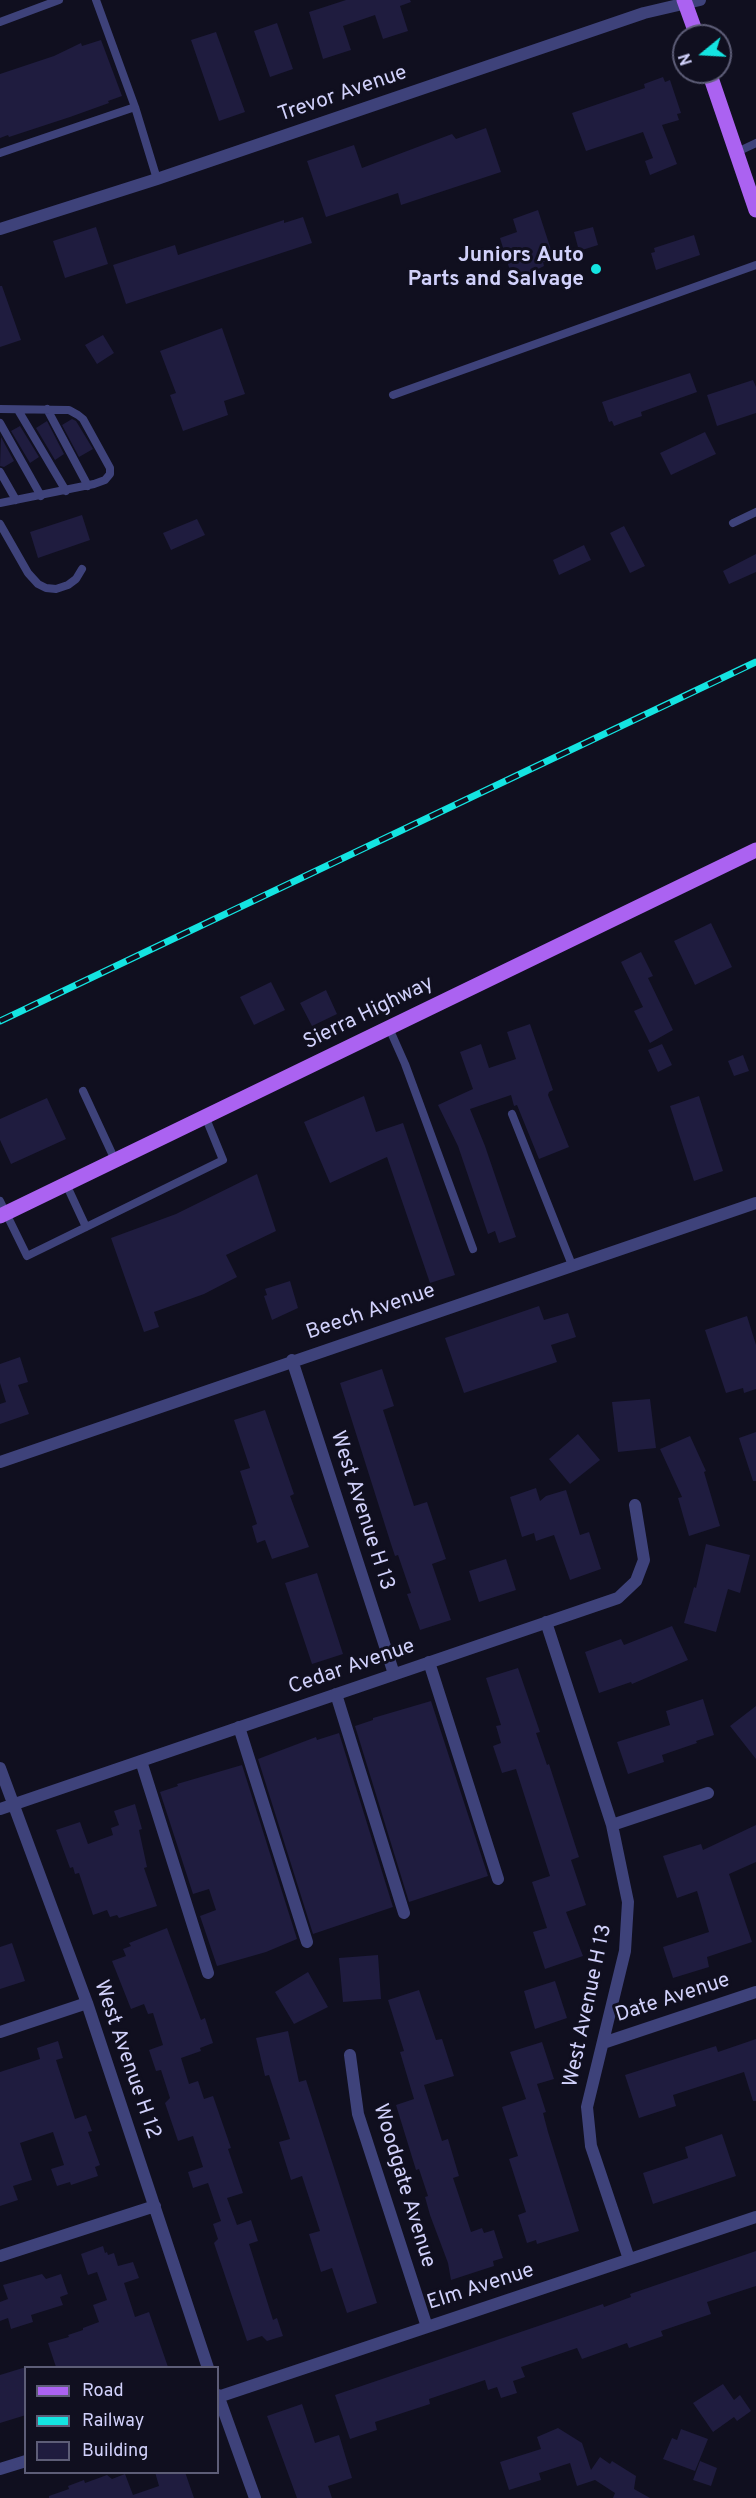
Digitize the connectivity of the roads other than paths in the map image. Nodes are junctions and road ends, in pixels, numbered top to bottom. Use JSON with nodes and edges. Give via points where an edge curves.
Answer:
{"nodes":[{"id":1,"x":59,"y":0,"type":"edge"},
{"id":2,"x":96,"y":0,"type":"edge"},
{"id":3,"x":690,"y":1,"type":"edge"},
{"id":4,"x":0,"y":22,"type":"edge"},
{"id":5,"x":695,"y":24,"type":"edge"},
{"id":6,"x":713,"y":84,"type":"edge"},
{"id":7,"x":135,"y":107,"type":"junction"},
{"id":8,"x":756,"y":143,"type":"edge"},
{"id":9,"x":737,"y":152,"type":"junction"},
{"id":10,"x":0,"y":153,"type":"edge"},
{"id":11,"x":157,"y":179,"type":"junction"},
{"id":12,"x":756,"y":210,"type":"edge"},
{"id":13,"x":0,"y":229,"type":"edge"},
{"id":14,"x":756,"y":265,"type":"edge"},
{"id":15,"x":393,"y":395,"type":"dead end"},
{"id":16,"x":0,"y":409,"type":"edge"},
{"id":17,"x":18,"y":410,"type":"junction"},
{"id":18,"x":47,"y":410,"type":"junction"},
{"id":19,"x":0,"y":423,"type":"edge"},
{"id":20,"x":0,"y":472,"type":"edge"},
{"id":21,"x":88,"y":486,"type":"junction"},
{"id":22,"x":66,"y":491,"type":"junction"},
{"id":23,"x":41,"y":496,"type":"junction"},
{"id":24,"x":16,"y":500,"type":"junction"},
{"id":25,"x":0,"y":503,"type":"edge"},
{"id":26,"x":756,"y":512,"type":"edge"},
{"id":27,"x":733,"y":523,"type":"dead end"},
{"id":28,"x":0,"y":524,"type":"edge"},
{"id":29,"x":82,"y":569,"type":"dead end"},
{"id":30,"x":756,"y":850,"type":"edge"},
{"id":31,"x":389,"y":1028,"type":"junction"},
{"id":32,"x":83,"y":1091,"type":"dead end"},
{"id":33,"x":512,"y":1114,"type":"dead end"},
{"id":34,"x":205,"y":1116,"type":"junction"},
{"id":35,"x":115,"y":1160,"type":"junction"},
{"id":36,"x":66,"y":1184,"type":"junction"},
{"id":37,"x":756,"y":1203,"type":"edge"},
{"id":38,"x":2,"y":1210,"type":"edge"},
{"id":39,"x":86,"y":1227,"type":"junction"},
{"id":40,"x":472,"y":1249,"type":"dead end"},
{"id":41,"x":572,"y":1265,"type":"junction"},
{"id":42,"x":292,"y":1360,"type":"junction"},
{"id":43,"x":0,"y":1462,"type":"edge"},
{"id":44,"x":635,"y":1504,"type":"dead end"},
{"id":45,"x":546,"y":1622,"type":"junction"},
{"id":46,"x":429,"y":1662,"type":"junction"},
{"id":47,"x":394,"y":1674,"type":"junction"},
{"id":48,"x":336,"y":1694,"type":"junction"},
{"id":49,"x":239,"y":1727,"type":"junction"},
{"id":50,"x":141,"y":1761,"type":"junction"},
{"id":51,"x":0,"y":1768,"type":"edge"},
{"id":52,"x":708,"y":1793,"type":"dead end"},
{"id":53,"x":6,"y":1807,"type":"edge"},
{"id":54,"x":612,"y":1825,"type":"junction"},
{"id":55,"x":498,"y":1879,"type":"dead end"},
{"id":56,"x":405,"y":1913,"type":"dead end"},
{"id":57,"x":307,"y":1942,"type":"dead end"},
{"id":58,"x":208,"y":1973,"type":"dead end"},
{"id":59,"x":756,"y":1992,"type":"edge"},
{"id":60,"x":87,"y":2004,"type":"junction"},
{"id":61,"x":0,"y":2032,"type":"edge"},
{"id":62,"x":603,"y":2043,"type":"junction"},
{"id":63,"x":350,"y":2055,"type":"dead end"},
{"id":64,"x":155,"y":2206,"type":"junction"},
{"id":65,"x":756,"y":2217,"type":"edge"},
{"id":66,"x":0,"y":2256,"type":"edge"},
{"id":67,"x":629,"y":2259,"type":"junction"},
{"id":68,"x":427,"y":2327,"type":"junction"},
{"id":69,"x":208,"y":2366,"type":"edge"},
{"id":70,"x":219,"y":2396,"type":"edge"},
{"id":71,"x":219,"y":2399,"type":"edge"},
{"id":72,"x":24,"y":2462,"type":"edge"},
{"id":73,"x":0,"y":2469,"type":"edge"},
{"id":74,"x":255,"y":2498,"type":"edge"}],
"edges":[{"from":1,"to":4,"type":"lane"},
{"from":2,"to":7,"type":"lane"},
{"from":3,"to":5,"type":"main road"},
{"from":3,"to":11,"type":"street","name":"Trevor Avenue","via":[[644,13]]},
{"from":6,"to":9,"type":"main road"},
{"from":7,"to":10,"type":"lane"},
{"from":7,"to":11,"type":"lane"},
{"from":8,"to":9,"type":"lane"},
{"from":9,"to":12,"type":"main road"},
{"from":11,"to":13,"type":"street","name":"Trevor Avenue"},
{"from":14,"to":15,"type":"lane"},
{"from":16,"to":17,"type":"lane"},
{"from":17,"to":18,"type":"lane"},
{"from":17,"to":22,"type":"lane"},
{"from":18,"to":21,"type":"lane"},
{"from":18,"to":21,"type":"lane","via":[[69,410],[78,415],[105,454],[110,474]]},
{"from":19,"to":23,"type":"lane"},
{"from":20,"to":24,"type":"lane"},
{"from":21,"to":22,"type":"lane"},
{"from":22,"to":23,"type":"lane"},
{"from":23,"to":24,"type":"lane"},
{"from":24,"to":25,"type":"lane"},
{"from":26,"to":27,"type":"lane"},
{"from":28,"to":29,"type":"lane","via":[[38,584],[56,589],[68,585]]},
{"from":30,"to":31,"type":"main road","name":"Sierra Highway"},
{"from":31,"to":34,"type":"main road","name":"Sierra Highway"},
{"from":31,"to":40,"type":"lane"},
{"from":32,"to":35,"type":"lane"},
{"from":33,"to":41,"type":"lane"},
{"from":34,"to":35,"type":"main road","name":"Sierra Highway"},
{"from":34,"to":39,"type":"lane","via":[[223,1160]]},
{"from":35,"to":36,"type":"main road","name":"Sierra Highway"},
{"from":36,"to":38,"type":"main road","name":"Sierra Highway"},
{"from":36,"to":39,"type":"lane"},
{"from":37,"to":41,"type":"street","name":"Beech Avenue"},
{"from":38,"to":39,"type":"lane","via":[[27,1256]]},
{"from":41,"to":42,"type":"street","name":"Beech Avenue"},
{"from":42,"to":43,"type":"street","name":"Beech Avenue"},
{"from":42,"to":47,"type":"street","name":"West Avenue H 13"},
{"from":44,"to":45,"type":"street","name":"Cedar Avenue","via":[[644,1560],[636,1581],[618,1598]]},
{"from":45,"to":46,"type":"street","name":"Cedar Avenue"},
{"from":45,"to":54,"type":"street","name":"West Avenue H 13"},
{"from":46,"to":47,"type":"street","name":"Cedar Avenue"},
{"from":46,"to":55,"type":"street"},
{"from":47,"to":48,"type":"street","name":"Cedar Avenue"},
{"from":48,"to":49,"type":"street","name":"Cedar Avenue"},
{"from":48,"to":56,"type":"street"},
{"from":49,"to":50,"type":"street","name":"Cedar Avenue"},
{"from":49,"to":57,"type":"street"},
{"from":50,"to":53,"type":"street","name":"Cedar Avenue"},
{"from":50,"to":58,"type":"street"},
{"from":51,"to":53,"type":"street","name":"West Avenue H 12"},
{"from":52,"to":54,"type":"street"},
{"from":53,"to":60,"type":"street","name":"West Avenue H 12"},
{"from":54,"to":62,"type":"street","name":"West Avenue H 13","via":[[628,1902],[625,1951]]},
{"from":59,"to":62,"type":"street","name":"Date Avenue"},
{"from":60,"to":61,"type":"street"},
{"from":60,"to":64,"type":"street","name":"West Avenue H 12"},
{"from":62,"to":67,"type":"street","name":"West Avenue H 13","via":[[587,2107],[591,2146]]},
{"from":63,"to":68,"type":"street","name":"Woodgate Avenue","via":[[358,2114]]},
{"from":64,"to":66,"type":"street"},
{"from":64,"to":69,"type":"street","name":"West Avenue H 12"},
{"from":65,"to":67,"type":"street","name":"Elm Avenue"},
{"from":67,"to":68,"type":"street","name":"Elm Avenue"},
{"from":68,"to":70,"type":"street","name":"Elm Avenue"},
{"from":71,"to":74,"type":"street"},
{"from":72,"to":73,"type":"street"}]}
